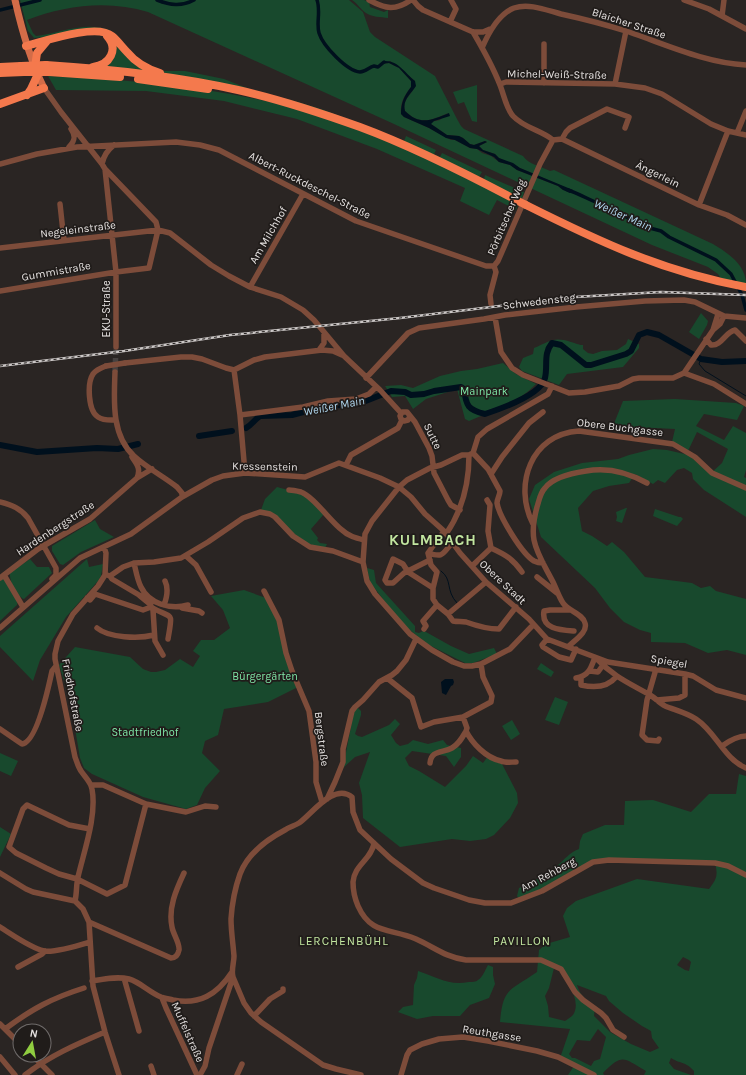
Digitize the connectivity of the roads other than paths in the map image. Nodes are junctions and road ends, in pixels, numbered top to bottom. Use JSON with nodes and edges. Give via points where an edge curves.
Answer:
{"nodes":[{"id":1,"x":15,"y":0,"type":"edge"},
{"id":2,"x":369,"y":0,"type":"edge"},
{"id":3,"x":412,"y":0,"type":"edge"},
{"id":4,"x":451,"y":0,"type":"edge"},
{"id":5,"x":684,"y":0,"type":"edge"},
{"id":6,"x":724,"y":0,"type":"edge"},
{"id":7,"x":722,"y":16,"type":"junction"},
{"id":8,"x":450,"y":22,"type":"junction"},
{"id":9,"x":490,"y":29,"type":"junction"},
{"id":10,"x":746,"y":29,"type":"edge"},
{"id":11,"x":626,"y":31,"type":"junction"},
{"id":12,"x":103,"y":32,"type":"junction"},
{"id":13,"x":473,"y":32,"type":"junction"},
{"id":14,"x":48,"y":41,"type":"junction"},
{"id":15,"x":544,"y":44,"type":"dead end"},
{"id":16,"x":26,"y":46,"type":"junction"},
{"id":17,"x":482,"y":48,"type":"junction"},
{"id":18,"x":746,"y":65,"type":"edge"},
{"id":19,"x":0,"y":66,"type":"edge"},
{"id":20,"x":81,"y":68,"type":"junction"},
{"id":21,"x":23,"y":69,"type":"junction"},
{"id":22,"x":48,"y":69,"type":"junction"},
{"id":23,"x":36,"y":71,"type":"junction"},
{"id":24,"x":0,"y":73,"type":"edge"},
{"id":25,"x":174,"y":78,"type":"junction"},
{"id":26,"x":544,"y":83,"type":"junction"},
{"id":27,"x":500,"y":84,"type":"junction"},
{"id":28,"x":615,"y":84,"type":"junction"},
{"id":29,"x":44,"y":88,"type":"junction"},
{"id":30,"x":26,"y":96,"type":"junction"},
{"id":31,"x":280,"y":102,"type":"junction"},
{"id":32,"x":0,"y":104,"type":"edge"},
{"id":33,"x":746,"y":111,"type":"edge"},
{"id":34,"x":66,"y":118,"type":"junction"},
{"id":35,"x":625,"y":128,"type":"dead end"},
{"id":36,"x":728,"y":132,"type":"junction"},
{"id":37,"x":737,"y":133,"type":"junction"},
{"id":38,"x":746,"y":135,"type":"edge"},
{"id":39,"x":562,"y":139,"type":"junction"},
{"id":40,"x":553,"y":140,"type":"junction"},
{"id":41,"x":114,"y":145,"type":"junction"},
{"id":42,"x":88,"y":146,"type":"junction"},
{"id":43,"x":69,"y":147,"type":"junction"},
{"id":44,"x":0,"y":164,"type":"edge"},
{"id":45,"x":104,"y":167,"type":"junction"},
{"id":46,"x":302,"y":194,"type":"junction"},
{"id":47,"x":60,"y":204,"type":"dead end"},
{"id":48,"x":699,"y":205,"type":"junction"},
{"id":49,"x":746,"y":225,"type":"edge"},
{"id":50,"x":158,"y":230,"type":"junction"},
{"id":51,"x":112,"y":235,"type":"junction"},
{"id":52,"x":64,"y":241,"type":"junction"},
{"id":53,"x":0,"y":248,"type":"edge"},
{"id":54,"x":494,"y":266,"type":"junction"},
{"id":55,"x":116,"y":272,"type":"junction"},
{"id":56,"x":250,"y":287,"type":"junction"},
{"id":57,"x":746,"y":287,"type":"edge"},
{"id":58,"x":0,"y":291,"type":"edge"},
{"id":59,"x":491,"y":304,"type":"dead end"},
{"id":60,"x":721,"y":315,"type":"junction"},
{"id":61,"x":495,"y":317,"type":"junction"},
{"id":62,"x":746,"y":318,"type":"edge"},
{"id":63,"x":324,"y":334,"type":"junction"},
{"id":64,"x":706,"y":339,"type":"junction"},
{"id":65,"x":746,"y":341,"type":"edge"},
{"id":66,"x":116,"y":347,"type":"tunnel mouth"},
{"id":67,"x":319,"y":350,"type":"junction"},
{"id":68,"x":344,"y":356,"type":"junction"},
{"id":69,"x":234,"y":370,"type":"junction"},
{"id":70,"x":115,"y":372,"type":"tunnel mouth"},
{"id":71,"x":684,"y":373,"type":"junction"},
{"id":72,"x":366,"y":378,"type":"junction"},
{"id":73,"x":550,"y":386,"type":"junction"},
{"id":74,"x":378,"y":388,"type":"junction"},
{"id":75,"x":746,"y":404,"type":"edge"},
{"id":76,"x":543,"y":412,"type":"dead end"},
{"id":77,"x":401,"y":413,"type":"junction"},
{"id":78,"x":240,"y":415,"type":"junction"},
{"id":79,"x":410,"y":416,"type":"junction"},
{"id":80,"x":116,"y":420,"type":"junction"},
{"id":81,"x":402,"y":420,"type":"junction"},
{"id":82,"x":129,"y":451,"type":"junction"},
{"id":83,"x":471,"y":454,"type":"junction"},
{"id":84,"x":346,"y":465,"type":"junction"},
{"id":85,"x":433,"y":467,"type":"junction"},
{"id":86,"x":152,"y":469,"type":"junction"},
{"id":87,"x":245,"y":474,"type":"junction"},
{"id":88,"x":491,"y":474,"type":"junction"},
{"id":89,"x":137,"y":478,"type":"junction"},
{"id":90,"x":647,"y":483,"type":"dead end"},
{"id":91,"x":399,"y":487,"type":"junction"},
{"id":92,"x":746,"y":488,"type":"edge"},
{"id":93,"x":289,"y":490,"type":"dead end"},
{"id":94,"x":182,"y":497,"type":"junction"},
{"id":95,"x":487,"y":500,"type":"dead end"},
{"id":96,"x":0,"y":502,"type":"edge"},
{"id":97,"x":460,"y":510,"type":"junction"},
{"id":98,"x":533,"y":524,"type":"junction"},
{"id":99,"x":445,"y":533,"type":"junction"},
{"id":100,"x":364,"y":540,"type":"junction"},
{"id":101,"x":452,"y":543,"type":"junction"},
{"id":102,"x":43,"y":546,"type":"junction"},
{"id":103,"x":104,"y":547,"type":"junction"},
{"id":104,"x":492,"y":548,"type":"junction"},
{"id":105,"x":428,"y":553,"type":"junction"},
{"id":106,"x":186,"y":556,"type":"junction"},
{"id":107,"x":52,"y":560,"type":"junction"},
{"id":108,"x":430,"y":560,"type":"junction"},
{"id":109,"x":363,"y":562,"type":"junction"},
{"id":110,"x":134,"y":563,"type":"junction"},
{"id":111,"x":543,"y":563,"type":"junction"},
{"id":112,"x":472,"y":566,"type":"junction"},
{"id":113,"x":69,"y":567,"type":"junction"},
{"id":114,"x":408,"y":572,"type":"junction"},
{"id":115,"x":522,"y":572,"type":"dead end"},
{"id":116,"x":108,"y":575,"type":"junction"},
{"id":117,"x":2,"y":576,"type":"edge"},
{"id":118,"x":536,"y":578,"type":"dead end"},
{"id":119,"x":165,"y":581,"type":"dead end"},
{"id":120,"x":486,"y":582,"type":"junction"},
{"id":121,"x":433,"y":588,"type":"junction"},
{"id":122,"x":264,"y":591,"type":"dead end"},
{"id":123,"x":211,"y":592,"type":"dead end"},
{"id":124,"x":559,"y":595,"type":"junction"},
{"id":125,"x":87,"y":598,"type":"junction"},
{"id":126,"x":164,"y":605,"type":"junction"},
{"id":127,"x":188,"y":605,"type":"dead end"},
{"id":128,"x":437,"y":605,"type":"junction"},
{"id":129,"x":23,"y":607,"type":"junction"},
{"id":130,"x":151,"y":607,"type":"junction"},
{"id":131,"x":516,"y":607,"type":"junction"},
{"id":132,"x":180,"y":608,"type":"junction"},
{"id":133,"x":570,"y":610,"type":"junction"},
{"id":134,"x":202,"y":613,"type":"dead end"},
{"id":135,"x":448,"y":614,"type":"junction"},
{"id":136,"x":533,"y":624,"type":"junction"},
{"id":137,"x":0,"y":628,"type":"edge"},
{"id":138,"x":97,"y":628,"type":"dead end"},
{"id":139,"x":424,"y":629,"type":"dead end"},
{"id":140,"x":574,"y":631,"type":"dead end"},
{"id":141,"x":154,"y":635,"type":"junction"},
{"id":142,"x":168,"y":639,"type":"dead end"},
{"id":143,"x":416,"y":639,"type":"junction"},
{"id":144,"x":547,"y":639,"type":"junction"},
{"id":145,"x":569,"y":646,"type":"junction"},
{"id":146,"x":576,"y":649,"type":"junction"},
{"id":147,"x":162,"y":654,"type":"dead end"},
{"id":148,"x":595,"y":657,"type":"junction"},
{"id":149,"x":608,"y":662,"type":"junction"},
{"id":150,"x":481,"y":664,"type":"junction"},
{"id":151,"x":56,"y":666,"type":"junction"},
{"id":152,"x":603,"y":666,"type":"junction"},
{"id":153,"x":656,"y":669,"type":"junction"},
{"id":154,"x":588,"y":672,"type":"junction"},
{"id":155,"x":685,"y":674,"type":"junction"},
{"id":156,"x":616,"y":677,"type":"junction"},
{"id":157,"x":387,"y":678,"type":"junction"},
{"id":158,"x":649,"y":695,"type":"junction"},
{"id":159,"x":746,"y":698,"type":"edge"},
{"id":160,"x":657,"y":700,"type":"junction"},
{"id":161,"x":463,"y":717,"type":"junction"},
{"id":162,"x":0,"y":729,"type":"edge"},
{"id":163,"x":466,"y":731,"type":"junction"},
{"id":164,"x":746,"y":736,"type":"edge"},
{"id":165,"x":660,"y":739,"type":"dead end"},
{"id":166,"x":722,"y":746,"type":"junction"},
{"id":167,"x":516,"y":762,"type":"dead end"},
{"id":168,"x":430,"y":763,"type":"dead end"},
{"id":169,"x":746,"y":768,"type":"edge"},
{"id":170,"x":83,"y":773,"type":"junction"},
{"id":171,"x":91,"y":785,"type":"junction"},
{"id":172,"x":103,"y":785,"type":"junction"},
{"id":173,"x":324,"y":800,"type":"junction"},
{"id":174,"x":146,"y":804,"type":"junction"},
{"id":175,"x":216,"y":807,"type":"dead end"},
{"id":176,"x":90,"y":829,"type":"junction"},
{"id":177,"x":374,"y":842,"type":"junction"},
{"id":178,"x":0,"y":873,"type":"edge"},
{"id":179,"x":184,"y":873,"type":"dead end"},
{"id":180,"x":746,"y":875,"type":"edge"},
{"id":181,"x":77,"y":879,"type":"junction"},
{"id":182,"x":75,"y":901,"type":"junction"},
{"id":183,"x":89,"y":922,"type":"junction"},
{"id":184,"x":0,"y":927,"type":"edge"},
{"id":185,"x":90,"y":942,"type":"junction"},
{"id":186,"x":45,"y":951,"type":"junction"},
{"id":187,"x":18,"y":966,"type":"dead end"},
{"id":188,"x":232,"y":975,"type":"junction"},
{"id":189,"x":124,"y":978,"type":"junction"},
{"id":190,"x":92,"y":981,"type":"junction"},
{"id":191,"x":84,"y":988,"type":"dead end"},
{"id":192,"x":283,"y":989,"type":"dead end"},
{"id":193,"x":162,"y":998,"type":"junction"},
{"id":194,"x":254,"y":1016,"type":"junction"},
{"id":195,"x":0,"y":1024,"type":"edge"},
{"id":196,"x":6,"y":1029,"type":"junction"},
{"id":197,"x":139,"y":1031,"type":"dead end"},
{"id":198,"x":105,"y":1032,"type":"junction"},
{"id":199,"x":12,"y":1035,"type":"edge"},
{"id":200,"x":624,"y":1037,"type":"dead end"},
{"id":201,"x":0,"y":1057,"type":"edge"},
{"id":202,"x":52,"y":1057,"type":"edge"},
{"id":203,"x":40,"y":1063,"type":"joint"},
{"id":204,"x":242,"y":1064,"type":"dead end"},
{"id":205,"x":151,"y":1066,"type":"dead end"},
{"id":206,"x":15,"y":1075,"type":"edge"},
{"id":207,"x":25,"y":1075,"type":"edge"},
{"id":208,"x":52,"y":1075,"type":"edge"},
{"id":209,"x":120,"y":1075,"type":"edge"},
{"id":210,"x":154,"y":1075,"type":"edge"},
{"id":211,"x":197,"y":1075,"type":"edge"},
{"id":212,"x":200,"y":1075,"type":"edge"},
{"id":213,"x":238,"y":1075,"type":"edge"},
{"id":214,"x":361,"y":1075,"type":"edge"},
{"id":215,"x":401,"y":1075,"type":"edge"},
{"id":216,"x":594,"y":1075,"type":"edge"}],
"edges":[{"from":1,"to":16,"type":"main road"},
{"from":2,"to":3,"type":"street","via":[[390,8]]},
{"from":3,"to":8,"type":"street","via":[[423,10]]},
{"from":4,"to":8,"type":"street","via":[[456,9]]},
{"from":5,"to":7,"type":"street"},
{"from":6,"to":7,"type":"street"},
{"from":7,"to":10,"type":"street"},
{"from":8,"to":13,"type":"street"},
{"from":9,"to":11,"type":"street","name":"Blaicher Straße","via":[[511,9],[528,6]]},
{"from":9,"to":13,"type":"street"},
{"from":9,"to":17,"type":"street"},
{"from":11,"to":18,"type":"street","name":"Blaicher Straße","via":[[699,56]]},
{"from":11,"to":28,"type":"street"},
{"from":12,"to":14,"type":"highway","via":[[87,31]]},
{"from":12,"to":20,"type":"highway","via":[[111,43],[111,57],[103,65]]},
{"from":12,"to":25,"type":"highway","via":[[113,36],[136,62]]},
{"from":13,"to":17,"type":"street"},
{"from":14,"to":16,"type":"highway"},
{"from":14,"to":23,"type":"highway","via":[[37,53]]},
{"from":15,"to":26,"type":"street"},
{"from":16,"to":23,"type":"main road"},
{"from":17,"to":27,"type":"street"},
{"from":19,"to":21,"type":"highway"},
{"from":20,"to":22,"type":"highway"},
{"from":20,"to":25,"type":"highway"},
{"from":21,"to":22,"type":"highway","bridge":true},
{"from":21,"to":24,"type":"highway"},
{"from":22,"to":31,"type":"highway","via":[[133,79]]},
{"from":23,"to":29,"type":"main road"},
{"from":23,"to":30,"type":"highway","via":[[31,89]]},
{"from":25,"to":31,"type":"highway","via":[[238,90]]},
{"from":26,"to":27,"type":"street","name":"Michel-Weiß-Straße"},
{"from":26,"to":28,"type":"street","name":"Michel-Weiß-Straße"},
{"from":27,"to":40,"type":"street","via":[[512,114],[524,125]]},
{"from":28,"to":36,"type":"street","name":"Michel-Weiß-Straße","via":[[655,91],[704,121]]},
{"from":29,"to":30,"type":"highway"},
{"from":29,"to":34,"type":"street"},
{"from":30,"to":32,"type":"highway"},
{"from":31,"to":57,"type":"highway","via":[[339,119],[400,143],[638,257],[695,276]]},
{"from":33,"to":37,"type":"street"},
{"from":34,"to":42,"type":"street"},
{"from":34,"to":43,"type":"street","via":[[75,138]]},
{"from":35,"to":39,"type":"street","via":[[629,117],[607,109],[570,128]]},
{"from":36,"to":37,"type":"street","name":"Michel-Weiß-Straße"},
{"from":36,"to":48,"type":"street"},
{"from":37,"to":38,"type":"street","name":"Michel-Weiß-Straße"},
{"from":39,"to":40,"type":"street"},
{"from":39,"to":48,"type":"street","name":"Ängerlein"},
{"from":40,"to":54,"type":"street","name":"Pörbitscher Weg"},
{"from":41,"to":42,"type":"street","name":"Albert-Ruckdeschel-Straße"},
{"from":41,"to":45,"type":"street","via":[[103,157]]},
{"from":41,"to":46,"type":"street","name":"Albert-Ruckdeschel-Straße","via":[[176,142],[208,147],[240,160]]},
{"from":42,"to":43,"type":"street","name":"Albert-Ruckdeschel-Straße"},
{"from":42,"to":45,"type":"street"},
{"from":43,"to":44,"type":"street","name":"Albert-Ruckdeschel-Straße"},
{"from":45,"to":50,"type":"street","via":[[156,222]]},
{"from":45,"to":51,"type":"street","name":"EKU-Straße"},
{"from":46,"to":54,"type":"street","name":"Albert-Ruckdeschel-Straße","via":[[377,229],[486,266]]},
{"from":46,"to":56,"type":"street","name":"Am Milchhof"},
{"from":47,"to":52,"type":"street"},
{"from":48,"to":49,"type":"street","name":"Ängerlein"},
{"from":50,"to":51,"type":"street","name":"Negeleinstraße"},
{"from":50,"to":55,"type":"street","name":"Gummistraße","via":[[149,268]]},
{"from":50,"to":56,"type":"street","via":[[170,233],[211,265]]},
{"from":51,"to":52,"type":"street","name":"Negeleinstraße"},
{"from":51,"to":55,"type":"street","name":"EKU-Straße"},
{"from":52,"to":53,"type":"street","name":"Negeleinstraße"},
{"from":54,"to":59,"type":"street","name":"Pörbitscher Weg","via":[[496,272],[490,295]]},
{"from":55,"to":58,"type":"street","name":"Gummistraße"},
{"from":55,"to":66,"type":"street","name":"EKU-Straße"},
{"from":56,"to":63,"type":"street","via":[[291,303],[314,320]]},
{"from":60,"to":61,"type":"street","name":"Schwedensteg","via":[[696,302],[684,300],[593,305]]},
{"from":60,"to":62,"type":"street","name":"Schwedensteg"},
{"from":60,"to":64,"type":"street","via":[[720,324]]},
{"from":61,"to":72,"type":"street","name":"Schwedensteg","via":[[412,330]]},
{"from":61,"to":73,"type":"street","via":[[499,346],[508,364],[518,372]]},
{"from":63,"to":67,"type":"street","via":[[324,343]]},
{"from":63,"to":68,"type":"street"},
{"from":64,"to":65,"type":"street","via":[[711,345],[715,345],[735,330]]},
{"from":64,"to":71,"type":"street"},
{"from":67,"to":68,"type":"street","via":[[333,351]]},
{"from":67,"to":69,"type":"street","via":[[265,357]]},
{"from":68,"to":72,"type":"street"},
{"from":69,"to":78,"type":"street"},
{"from":69,"to":80,"type":"street","bridge":true,"via":[[192,357],[126,363],[97,369],[90,381],[92,409],[96,416],[102,419]]},
{"from":70,"to":80,"type":"street"},
{"from":71,"to":73,"type":"street","via":[[673,378],[633,379],[619,386],[585,392],[569,392]]},
{"from":71,"to":75,"type":"street","via":[[714,384]]},
{"from":72,"to":74,"type":"street"},
{"from":73,"to":83,"type":"street","via":[[548,394],[487,429],[478,437]]},
{"from":74,"to":77,"type":"street"},
{"from":74,"to":78,"type":"street","via":[[356,399]]},
{"from":76,"to":88,"type":"street","via":[[529,423]]},
{"from":77,"to":79,"type":"street","name":"Sutte","via":[[406,412]]},
{"from":77,"to":81,"type":"street"},
{"from":78,"to":87,"type":"street"},
{"from":79,"to":81,"type":"street","name":"Sutte","via":[[407,420]]},
{"from":79,"to":85,"type":"street","name":"Sutte","via":[[429,448]]},
{"from":80,"to":82,"type":"street","via":[[121,438]]},
{"from":81,"to":84,"type":"street","name":"Sutte","via":[[398,428],[351,455]]},
{"from":82,"to":86,"type":"street"},
{"from":82,"to":89,"type":"street","via":[[139,467]]},
{"from":83,"to":85,"type":"street"},
{"from":83,"to":88,"type":"street"},
{"from":83,"to":97,"type":"street"},
{"from":84,"to":87,"type":"street","name":"Kressenstein","via":[[336,464],[305,477]]},
{"from":84,"to":91,"type":"street","name":"Obere Stadt"},
{"from":85,"to":91,"type":"street"},
{"from":85,"to":97,"type":"street","name":"Sutte","via":[[451,505]]},
{"from":86,"to":89,"type":"street","name":"Hardenbergstraße"},
{"from":86,"to":94,"type":"street","via":[[177,487]]},
{"from":87,"to":94,"type":"street","name":"Kressenstein","via":[[212,480]]},
{"from":88,"to":111,"type":"street","via":[[500,491],[497,503],[511,533],[528,556]]},
{"from":89,"to":102,"type":"street","name":"Hardenbergstraße","via":[[90,519]]},
{"from":90,"to":98,"type":"street","via":[[620,472],[596,469],[562,477],[545,487]]},
{"from":91,"to":99,"type":"street","name":"Obere Stadt"},
{"from":91,"to":100,"type":"street","via":[[372,521]]},
{"from":92,"to":98,"type":"street","name":"Obere Buchgasse","via":[[712,473],[695,457],[673,444],[579,431],[569,432],[544,443],[533,459],[525,484],[528,512]]},
{"from":93,"to":100,"type":"street","via":[[306,494],[342,530]]},
{"from":94,"to":103,"type":"street","name":"Kressenstein","via":[[131,534]]},
{"from":95,"to":104,"type":"street","via":[[490,505],[488,531]]},
{"from":96,"to":102,"type":"street","via":[[22,511]]},
{"from":97,"to":99,"type":"street"},
{"from":98,"to":111,"type":"street","via":[[534,540]]},
{"from":99,"to":101,"type":"street","name":"Obere Stadt"},
{"from":99,"to":105,"type":"street"},
{"from":100,"to":109,"type":"street"},
{"from":101,"to":105,"type":"street","via":[[441,556]]},
{"from":101,"to":112,"type":"street","name":"Obere Stadt"},
{"from":102,"to":107,"type":"street"},
{"from":102,"to":117,"type":"street","name":"Hardenbergstraße"},
{"from":103,"to":113,"type":"street","name":"Kressenstein","via":[[80,558]]},
{"from":103,"to":116,"type":"street"},
{"from":104,"to":112,"type":"street"},
{"from":104,"to":115,"type":"street","via":[[510,558]]},
{"from":105,"to":108,"type":"street"},
{"from":106,"to":109,"type":"street","via":[[243,518],[265,512],[275,516],[293,536],[310,547],[333,551]]},
{"from":106,"to":110,"type":"street"},
{"from":106,"to":123,"type":"street","via":[[196,565]]},
{"from":107,"to":113,"type":"street","via":[[62,568]]},
{"from":107,"to":129,"type":"street","via":[[56,575]]},
{"from":108,"to":114,"type":"street"},
{"from":108,"to":121,"type":"street","via":[[437,572]]},
{"from":109,"to":143,"type":"street","via":[[369,586],[405,630]]},
{"from":110,"to":116,"type":"street"},
{"from":110,"to":126,"type":"street","via":[[142,589],[149,597]]},
{"from":111,"to":124,"type":"street"},
{"from":112,"to":120,"type":"street","name":"Obere Stadt"},
{"from":113,"to":129,"type":"street","name":"Kressenstein"},
{"from":114,"to":114,"type":"street","via":[[393,583],[387,583],[385,580],[393,559],[402,564]]},
{"from":114,"to":121,"type":"street"},
{"from":116,"to":125,"type":"street","name":"Friedhofstraße"},
{"from":116,"to":130,"type":"street","via":[[139,595]]},
{"from":117,"to":129,"type":"street"},
{"from":118,"to":124,"type":"street"},
{"from":119,"to":126,"type":"street","via":[[168,587]]},
{"from":120,"to":131,"type":"street","name":"Obere Stadt"},
{"from":120,"to":135,"type":"street"},
{"from":121,"to":128,"type":"street","via":[[433,599]]},
{"from":122,"to":173,"type":"street","name":"Bergstraße","via":[[279,620],[292,672],[309,712],[316,782]]},
{"from":124,"to":133,"type":"street","via":[[562,603]]},
{"from":125,"to":130,"type":"street","via":[[90,600],[95,594],[143,610]]},
{"from":125,"to":151,"type":"street","name":"Friedhofstraße","via":[[73,614],[58,641]]},
{"from":126,"to":132,"type":"street"},
{"from":127,"to":132,"type":"street"},
{"from":128,"to":135,"type":"street"},
{"from":128,"to":139,"type":"street","via":[[424,621]]},
{"from":129,"to":137,"type":"street"},
{"from":130,"to":141,"type":"street","via":[[155,623]]},
{"from":130,"to":142,"type":"street","via":[[171,616]]},
{"from":131,"to":135,"type":"street","via":[[499,629],[453,621]]},
{"from":131,"to":136,"type":"street","name":"Obere Stadt"},
{"from":132,"to":134,"type":"street"},
{"from":133,"to":140,"type":"street","via":[[544,611],[545,622],[550,627]]},
{"from":133,"to":145,"type":"street","via":[[585,621],[586,628]]},
{"from":136,"to":144,"type":"street","name":"Obere Stadt"},
{"from":136,"to":150,"type":"street","via":[[510,649]]},
{"from":138,"to":141,"type":"street","via":[[102,632],[129,637]]},
{"from":141,"to":147,"type":"street"},
{"from":143,"to":150,"type":"street","via":[[453,662],[464,666]]},
{"from":143,"to":157,"type":"street","via":[[401,666]]},
{"from":144,"to":145,"type":"street","name":"Spiegel"},
{"from":144,"to":146,"type":"street","via":[[543,647],[566,659],[571,660]]},
{"from":145,"to":146,"type":"street","name":"Spiegel"},
{"from":146,"to":148,"type":"street","name":"Spiegel"},
{"from":148,"to":149,"type":"street","name":"Spiegel"},
{"from":148,"to":152,"type":"street"},
{"from":148,"to":154,"type":"street"},
{"from":149,"to":152,"type":"street"},
{"from":149,"to":153,"type":"street","name":"Spiegel"},
{"from":150,"to":161,"type":"street","via":[[492,701]]},
{"from":151,"to":162,"type":"street","via":[[52,671],[40,719],[26,742],[22,744]]},
{"from":151,"to":170,"type":"street","name":"Friedhofstraße","via":[[75,757]]},
{"from":152,"to":154,"type":"street","via":[[598,672]]},
{"from":152,"to":156,"type":"street"},
{"from":153,"to":155,"type":"street","name":"Spiegel"},
{"from":153,"to":158,"type":"street"},
{"from":154,"to":156,"type":"street","via":[[579,678],[580,685],[599,687]]},
{"from":155,"to":159,"type":"street","name":"Spiegel","via":[[723,693]]},
{"from":155,"to":160,"type":"street","via":[[685,695]]},
{"from":156,"to":158,"type":"street"},
{"from":157,"to":161,"type":"street","via":[[412,698],[421,727]]},
{"from":157,"to":173,"type":"street","via":[[379,682],[352,711],[342,762],[335,782]]},
{"from":158,"to":160,"type":"street"},
{"from":158,"to":165,"type":"street","via":[[642,735],[647,740]]},
{"from":160,"to":166,"type":"street","via":[[699,721]]},
{"from":161,"to":163,"type":"street"},
{"from":163,"to":167,"type":"street","via":[[470,740],[488,756],[501,762]]},
{"from":163,"to":168,"type":"street","via":[[460,741],[451,748],[434,753]]},
{"from":164,"to":166,"type":"street","via":[[732,739]]},
{"from":166,"to":169,"type":"street","via":[[735,763]]},
{"from":170,"to":171,"type":"street","name":"Friedhofstraße"},
{"from":170,"to":172,"type":"street"},
{"from":171,"to":172,"type":"street"},
{"from":171,"to":176,"type":"street","via":[[93,802]]},
{"from":172,"to":174,"type":"street"},
{"from":173,"to":177,"type":"street","name":"Am Rehberg","via":[[342,793],[352,797],[352,812],[360,830]]},
{"from":173,"to":188,"type":"street","via":[[298,824],[260,846],[243,867],[236,887],[231,920],[234,956]]},
{"from":174,"to":175,"type":"street","via":[[186,812],[205,806]]},
{"from":174,"to":181,"type":"street","via":[[125,885],[107,894]]},
{"from":176,"to":181,"type":"street"},
{"from":176,"to":181,"type":"street","via":[[69,825],[27,805],[23,809],[9,847],[46,868]]},
{"from":177,"to":180,"type":"street","name":"Am Rehberg","via":[[391,859],[423,883],[453,895],[485,903],[511,903],[524,899],[593,862],[609,860],[715,863]]},
{"from":177,"to":200,"type":"street","via":[[371,852],[354,874],[353,884],[356,901],[363,916],[373,926],[415,939],[454,958],[541,960],[561,969],[575,992],[602,1013],[613,1030]]},
{"from":178,"to":182,"type":"street","via":[[34,892]]},
{"from":179,"to":183,"type":"street","via":[[171,910],[172,928],[180,948],[175,958]]},
{"from":181,"to":182,"type":"street"},
{"from":182,"to":183,"type":"street","via":[[83,909]]},
{"from":183,"to":185,"type":"street"},
{"from":184,"to":186,"type":"street","via":[[20,940]]},
{"from":185,"to":186,"type":"street"},
{"from":185,"to":190,"type":"street"},
{"from":186,"to":187,"type":"street"},
{"from":188,"to":193,"type":"street","via":[[212,994],[197,1001]]},
{"from":188,"to":194,"type":"street","via":[[244,1003]]},
{"from":188,"to":212,"type":"street","via":[[205,1066]]},
{"from":189,"to":190,"type":"street"},
{"from":189,"to":193,"type":"street","via":[[134,981]]},
{"from":189,"to":197,"type":"street"},
{"from":190,"to":198,"type":"street"},
{"from":191,"to":196,"type":"street","via":[[44,1003]]},
{"from":192,"to":194,"type":"street"},
{"from":193,"to":211,"type":"street","name":"Muffelstraße"},
{"from":194,"to":214,"type":"street","via":[[323,1065]]},
{"from":195,"to":196,"type":"street"},
{"from":196,"to":199,"type":"street"},
{"from":198,"to":202,"type":"street"},
{"from":198,"to":209,"type":"street"},
{"from":201,"to":206,"type":"street"},
{"from":203,"to":207,"type":"street"},
{"from":203,"to":208,"type":"street"},
{"from":204,"to":213,"type":"street"},
{"from":205,"to":210,"type":"street"},
{"from":215,"to":216,"type":"street","name":"Reuthgasse","via":[[410,1050],[439,1039],[463,1037],[558,1057]]}]}
